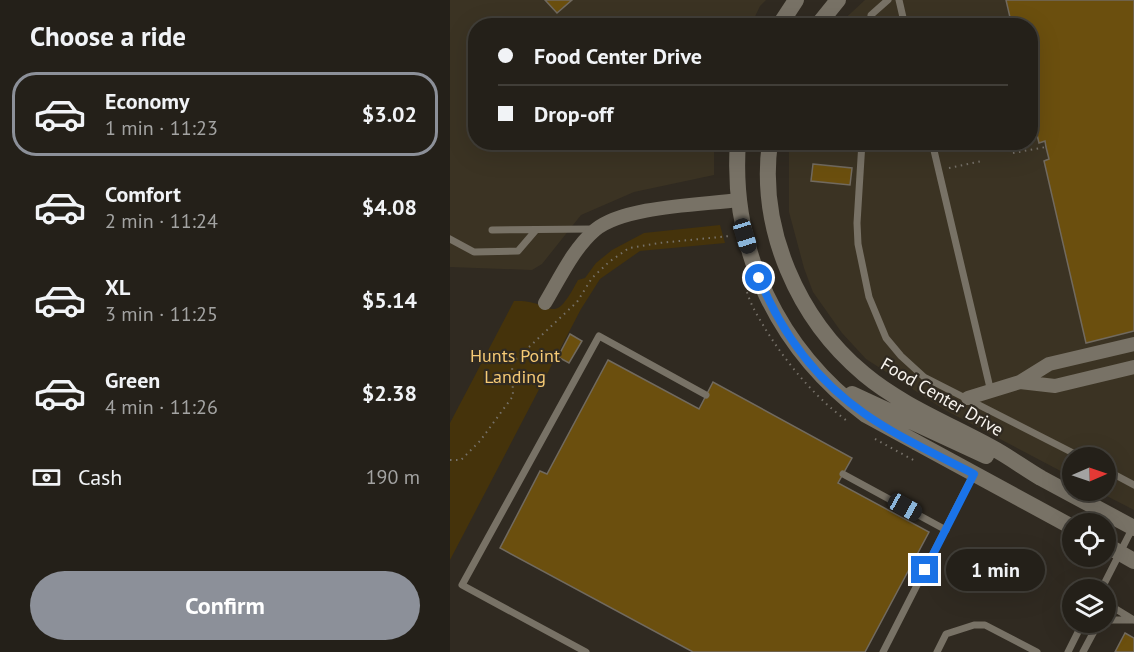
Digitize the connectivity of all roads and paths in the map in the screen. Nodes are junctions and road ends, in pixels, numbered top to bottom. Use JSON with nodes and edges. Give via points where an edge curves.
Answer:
{"nodes":[{"id":1,"x":796,"y":0,"type":"edge"},
{"id":2,"x":838,"y":0,"type":"edge"},
{"id":3,"x":888,"y":0,"type":"edge"},
{"id":4,"x":899,"y":0,"type":"edge"},
{"id":5,"x":784,"y":18,"type":"edge"},
{"id":6,"x":823,"y":18,"type":"edge"},
{"id":7,"x":871,"y":18,"type":"edge"},
{"id":8,"x":903,"y":18,"type":"edge"},
{"id":9,"x":1046,"y":147,"type":"dead end"},
{"id":10,"x":1038,"y":148,"type":"edge"},
{"id":11,"x":737,"y":150,"type":"edge"},
{"id":12,"x":770,"y":150,"type":"edge"},
{"id":13,"x":861,"y":150,"type":"edge"},
{"id":14,"x":934,"y":150,"type":"edge"},
{"id":15,"x":1030,"y":150,"type":"edge"},
{"id":16,"x":1013,"y":153,"type":"dead end"},
{"id":17,"x":981,"y":161,"type":"dead end"},
{"id":18,"x":939,"y":171,"type":"junction"},
{"id":19,"x":738,"y":201,"type":"junction"},
{"id":20,"x":596,"y":229,"type":"junction"},
{"id":21,"x":492,"y":230,"type":"dead end"},
{"id":22,"x":536,"y":230,"type":"junction"},
{"id":23,"x":745,"y":236,"type":"junction"},
{"id":24,"x":450,"y":239,"type":"edge"},
{"id":25,"x":545,"y":303,"type":"dead end"},
{"id":26,"x":1134,"y":344,"type":"edge"},
{"id":27,"x":1134,"y":367,"type":"edge"},
{"id":28,"x":826,"y":381,"type":"junction"},
{"id":29,"x":1020,"y":382,"type":"junction"},
{"id":30,"x":991,"y":393,"type":"junction"},
{"id":31,"x":706,"y":395,"type":"dead end"},
{"id":32,"x":968,"y":398,"type":"junction"},
{"id":33,"x":1062,"y":447,"type":"edge"},
{"id":34,"x":450,"y":460,"type":"edge"},
{"id":35,"x":843,"y":474,"type":"dead end"},
{"id":36,"x":974,"y":474,"type":"junction"},
{"id":37,"x":1116,"y":475,"type":"edge"},
{"id":38,"x":1040,"y":477,"type":"junction"},
{"id":39,"x":1134,"y":485,"type":"edge"},
{"id":40,"x":1062,"y":522,"type":"edge"},
{"id":41,"x":1133,"y":527,"type":"edge"},
{"id":42,"x":946,"y":530,"type":"junction"},
{"id":43,"x":1120,"y":553,"type":"edge"},
{"id":44,"x":1107,"y":579,"type":"edge"},
{"id":45,"x":1116,"y":609,"type":"edge"},
{"id":46,"x":1116,"y":620,"type":"edge"},
{"id":47,"x":1133,"y":620,"type":"edge"},
{"id":48,"x":1078,"y":633,"type":"edge"},
{"id":49,"x":1092,"y":633,"type":"edge"},
{"id":50,"x":1032,"y":651,"type":"edge"},
{"id":51,"x":586,"y":652,"type":"edge"},
{"id":52,"x":883,"y":652,"type":"edge"},
{"id":53,"x":937,"y":652,"type":"edge"},
{"id":54,"x":1068,"y":652,"type":"edge"},
{"id":55,"x":1083,"y":652,"type":"edge"}],
"edges":[{"from":1,"to":5,"type":"main road"},
{"from":2,"to":6,"type":"main road"},
{"from":3,"to":7,"type":"lane"},
{"from":4,"to":8,"type":"lane"},
{"from":9,"to":10,"type":"path"},
{"from":11,"to":19,"type":"main road"},
{"from":12,"to":38,"type":"main road","name":"Food Center Drive","via":[[768,194],[777,240],[794,285],[817,324],[865,375]]},
{"from":13,"to":32,"type":"lane","via":[[858,244],[869,297],[881,329],[891,346],[918,372]]},
{"from":14,"to":18,"type":"lane"},
{"from":15,"to":16,"type":"path"},
{"from":17,"to":18,"type":"path"},
{"from":18,"to":30,"type":"lane"},
{"from":19,"to":20,"type":"street","via":[[624,215]]},
{"from":19,"to":23,"type":"main road"},
{"from":20,"to":22,"type":"lane"},
{"from":20,"to":25,"type":"street","via":[[574,254]]},
{"from":21,"to":22,"type":"lane"},
{"from":22,"to":24,"type":"lane","via":[[518,251],[474,252]]},
{"from":23,"to":28,"type":"main road","via":[[778,320]]},
{"from":23,"to":34,"type":"path","via":[[649,244],[629,248],[609,262],[592,278],[578,302],[512,363],[513,396],[480,441],[460,460]]},
{"from":26,"to":29,"type":"street","via":[[1049,364]]},
{"from":27,"to":29,"type":"street","via":[[1055,386]]},
{"from":28,"to":36,"type":"main road","via":[[866,415]]},
{"from":28,"to":38,"type":"main road","via":[[993,460]]},
{"from":29,"to":30,"type":"street"},
{"from":30,"to":32,"type":"street"},
{"from":31,"to":51,"type":"lane","via":[[599,336],[462,585]]},
{"from":32,"to":33,"type":"lane"},
{"from":35,"to":42,"type":"lane"},
{"from":36,"to":40,"type":"main road"},
{"from":36,"to":42,"type":"lane"},
{"from":37,"to":39,"type":"lane"},
{"from":38,"to":41,"type":"main road","name":"Food Center Drive"},
{"from":41,"to":43,"type":"lane"},
{"from":42,"to":52,"type":"lane"},
{"from":43,"to":44,"type":"lane"},
{"from":45,"to":47,"type":"lane"},
{"from":46,"to":47,"type":"lane"},
{"from":48,"to":54,"type":"lane"},
{"from":49,"to":55,"type":"lane"},
{"from":50,"to":53,"type":"lane","via":[[990,626],[980,625],[946,634]]}]}
